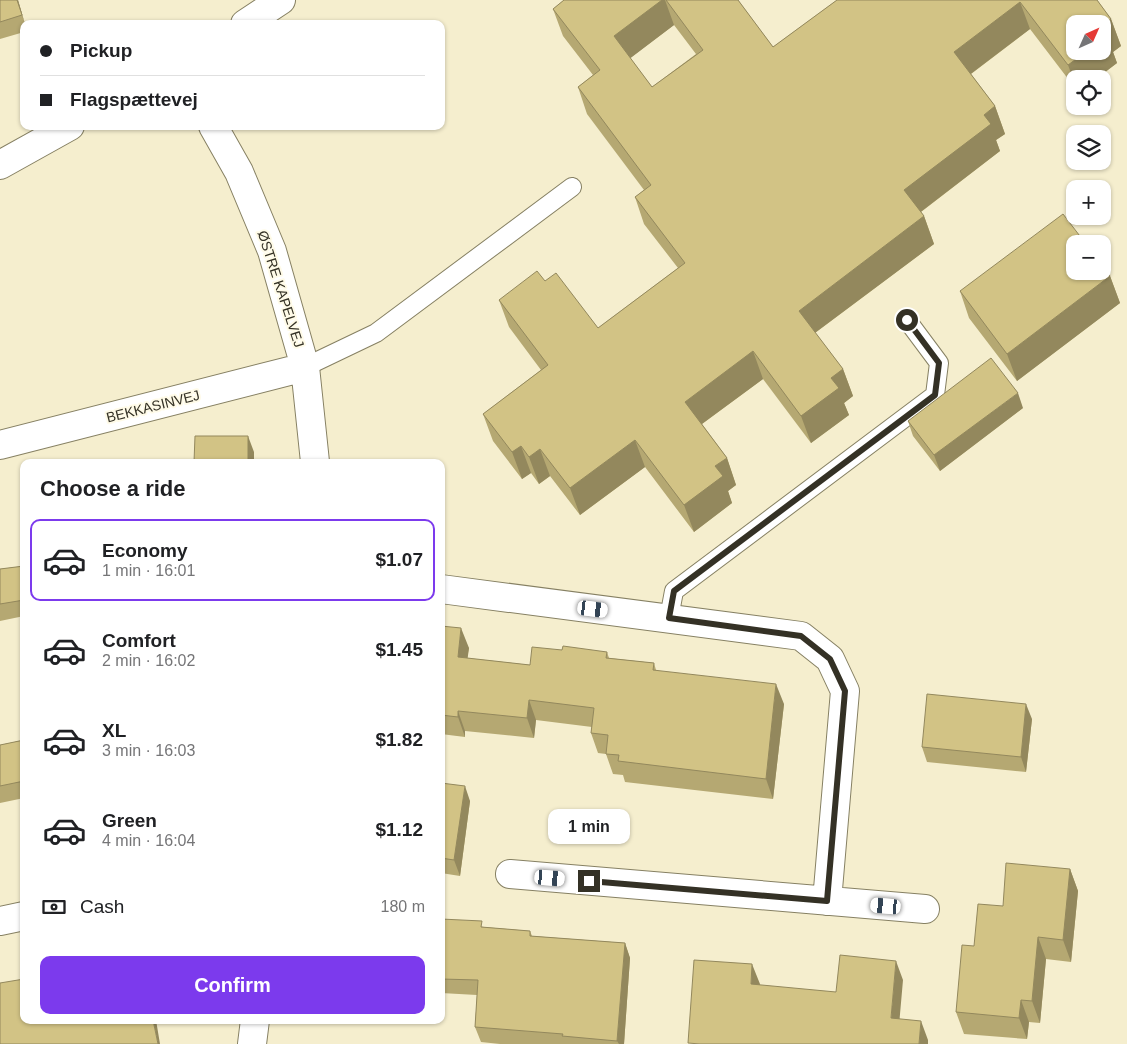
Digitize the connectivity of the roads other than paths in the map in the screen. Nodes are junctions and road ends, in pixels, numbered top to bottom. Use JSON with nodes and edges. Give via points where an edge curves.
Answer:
{"nodes":[{"id":1,"x":281,"y":0,"type":"edge"},
{"id":2,"x":251,"y":20,"type":"edge"},
{"id":3,"x":63,"y":130,"type":"edge"},
{"id":4,"x":215,"y":130,"type":"edge"},
{"id":5,"x":0,"y":165,"type":"edge"},
{"id":6,"x":572,"y":187,"type":"dead end"},
{"id":7,"x":907,"y":320,"type":"dead end"},
{"id":8,"x":305,"y":366,"type":"junction"},
{"id":9,"x":0,"y":445,"type":"edge"},
{"id":10,"x":315,"y":459,"type":"edge"},
{"id":11,"x":445,"y":590,"type":"edge"},
{"id":12,"x":669,"y":618,"type":"junction"},
{"id":13,"x":510,"y":874,"type":"dead end"},
{"id":14,"x":827,"y":901,"type":"junction"},
{"id":15,"x":925,"y":909,"type":"dead end"},
{"id":16,"x":20,"y":917,"type":"edge"},
{"id":17,"x":0,"y":921,"type":"edge"},
{"id":18,"x":254,"y":1024,"type":"edge"},
{"id":19,"x":252,"y":1044,"type":"edge"}],
"edges":[{"from":1,"to":2,"type":"street"},
{"from":3,"to":5,"type":"street"},
{"from":4,"to":8,"type":"street","name":"ØSTRE KAPELVEJ","via":[[239,172],[272,251]]},
{"from":6,"to":8,"type":"lane","via":[[376,333]]},
{"from":7,"to":12,"type":"lane","via":[[939,363],[935,395],[674,591]]},
{"from":8,"to":9,"type":"street","name":"BEKKASINVEJ"},
{"from":8,"to":10,"type":"street","name":"ØSTRE KAPELVEJ"},
{"from":11,"to":12,"type":"street"},
{"from":12,"to":14,"type":"street","via":[[801,636],[830,659],[845,691]]},
{"from":13,"to":14,"type":"street"},
{"from":14,"to":15,"type":"street"},
{"from":16,"to":17,"type":"street"},
{"from":18,"to":19,"type":"street"}]}
